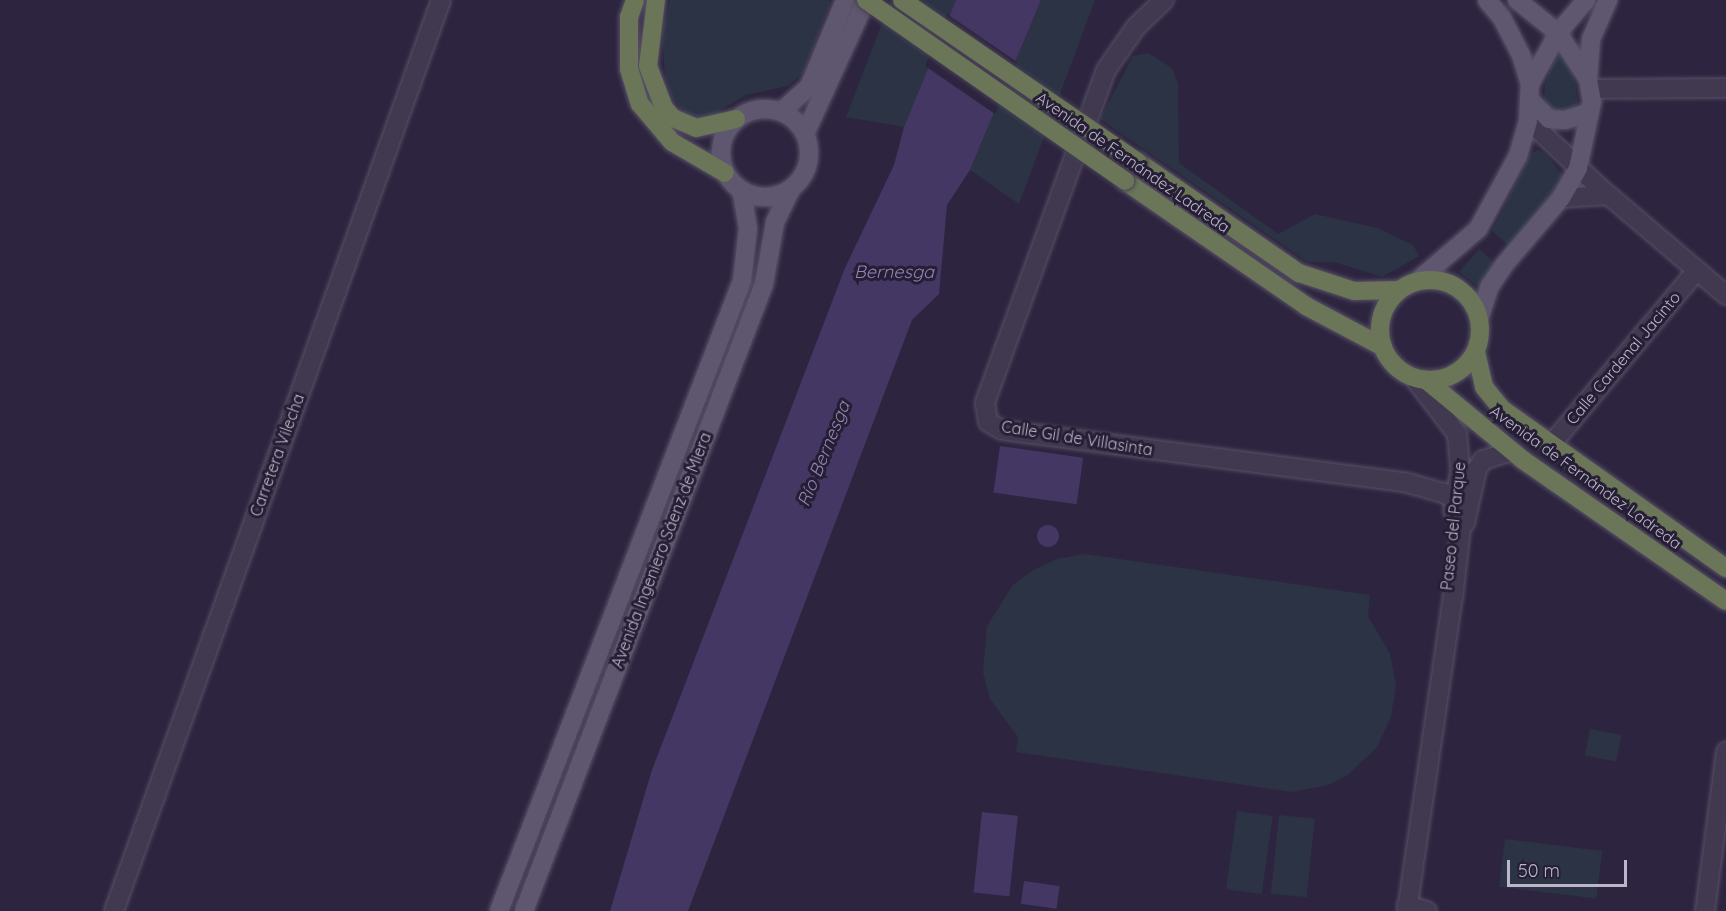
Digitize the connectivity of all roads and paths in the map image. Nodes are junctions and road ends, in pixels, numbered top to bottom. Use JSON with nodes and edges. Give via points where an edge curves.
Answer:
{"nodes":[{"id":1,"x":441,"y":0,"type":"edge"},
{"id":2,"x":656,"y":0,"type":"edge"},
{"id":3,"x":845,"y":0,"type":"edge"},
{"id":4,"x":866,"y":0,"type":"edge"},
{"id":5,"x":902,"y":0,"type":"edge"},
{"id":6,"x":1164,"y":0,"type":"edge"},
{"id":7,"x":1487,"y":0,"type":"edge"},
{"id":8,"x":1517,"y":0,"type":"edge"},
{"id":9,"x":1586,"y":0,"type":"edge"},
{"id":10,"x":1608,"y":0,"type":"edge"},
{"id":11,"x":632,"y":6,"type":"edge"},
{"id":12,"x":1563,"y":26,"type":"junction"},
{"id":13,"x":1589,"y":84,"type":"junction"},
{"id":14,"x":1726,"y":88,"type":"edge"},
{"id":15,"x":1531,"y":93,"type":"junction"},
{"id":16,"x":782,"y":111,"type":"junction"},
{"id":17,"x":1590,"y":112,"type":"junction"},
{"id":18,"x":735,"y":119,"type":"junction"},
{"id":19,"x":1528,"y":120,"type":"junction"},
{"id":20,"x":806,"y":134,"type":"junction"},
{"id":21,"x":1578,"y":168,"type":"junction"},
{"id":22,"x":725,"y":173,"type":"junction"},
{"id":23,"x":791,"y":189,"type":"junction"},
{"id":24,"x":741,"y":190,"type":"junction"},
{"id":25,"x":1603,"y":191,"type":"junction"},
{"id":26,"x":1561,"y":198,"type":"junction"},
{"id":27,"x":1697,"y":270,"type":"junction"},
{"id":28,"x":1416,"y":282,"type":"junction"},
{"id":29,"x":1399,"y":290,"type":"junction"},
{"id":30,"x":1726,"y":295,"type":"edge"},
{"id":31,"x":1479,"y":319,"type":"junction"},
{"id":32,"x":1383,"y":347,"type":"junction"},
{"id":33,"x":1476,"y":352,"type":"junction"},
{"id":34,"x":1420,"y":379,"type":"junction"},
{"id":35,"x":1550,"y":446,"type":"junction"},
{"id":36,"x":1512,"y":451,"type":"junction"},
{"id":37,"x":1455,"y":500,"type":"junction"},
{"id":38,"x":1726,"y":568,"type":"edge"},
{"id":39,"x":1453,"y":598,"type":"junction"},
{"id":40,"x":1726,"y":601,"type":"edge"},
{"id":41,"x":1442,"y":653,"type":"junction"},
{"id":42,"x":1726,"y":751,"type":"edge"},
{"id":43,"x":1719,"y":857,"type":"edge"},
{"id":44,"x":1407,"y":908,"type":"edge"},
{"id":45,"x":114,"y":911,"type":"edge"},
{"id":46,"x":499,"y":911,"type":"edge"},
{"id":47,"x":524,"y":911,"type":"edge"},
{"id":48,"x":1427,"y":911,"type":"edge"},
{"id":49,"x":1705,"y":911,"type":"edge"}],
"edges":[{"from":1,"to":45,"type":"street","name":"Carretera Vilecha"},
{"from":2,"to":18,"type":"highway","via":[[648,66],[664,108],[673,118],[696,128]]},
{"from":3,"to":16,"type":"main road","via":[[809,87]]},
{"from":4,"to":20,"type":"main road"},
{"from":4,"to":32,"type":"highway","name":"Avenida de Fernández Ladreda","bridge":true,"via":[[1306,306]]},
{"from":5,"to":29,"type":"highway","name":"Avenida de Fernández Ladreda","bridge":true,"via":[[1299,273],[1354,291]]},
{"from":6,"to":37,"type":"street","name":"Calle Gil de Villasinta","via":[[1136,27],[1106,70],[985,403],[988,422],[1002,430],[1408,483]]},
{"from":7,"to":15,"type":"main road","via":[[1513,36]]},
{"from":8,"to":12,"type":"main road"},
{"from":9,"to":12,"type":"main road"},
{"from":10,"to":13,"type":"main road","via":[[1591,39]]},
{"from":11,"to":22,"type":"highway","via":[[629,69],[639,104],[672,142]]},
{"from":12,"to":13,"type":"main road"},
{"from":12,"to":15,"type":"main road"},
{"from":13,"to":14,"type":"street"},
{"from":13,"to":17,"type":"main road"},
{"from":15,"to":17,"type":"main road","via":[[1549,119],[1564,120]]},
{"from":15,"to":19,"type":"main road"},
{"from":16,"to":18,"type":"main road","via":[[761,108]]},
{"from":16,"to":20,"type":"main road"},
{"from":17,"to":21,"type":"main road"},
{"from":18,"to":22,"type":"main road","via":[[723,137],[720,156]]},
{"from":19,"to":21,"type":"street"},
{"from":19,"to":28,"type":"main road","via":[[1518,156],[1478,229]]},
{"from":20,"to":23,"type":"main road","via":[[810,161]]},
{"from":21,"to":25,"type":"street"},
{"from":21,"to":26,"type":"main road"},
{"from":22,"to":24,"type":"main road"},
{"from":23,"to":24,"type":"main road","via":[[761,198]]},
{"from":23,"to":47,"type":"main road","name":"Avenida Ingeniero Sáenz de Miera","via":[[775,222],[764,284]]},
{"from":24,"to":46,"type":"main road","name":"Avenida Ingeniero Sáenz de Miera","via":[[748,228],[742,281]]},
{"from":25,"to":26,"type":"street"},
{"from":25,"to":27,"type":"street"},
{"from":26,"to":31,"type":"main road","via":[[1503,265],[1490,286]]},
{"from":27,"to":30,"type":"street"},
{"from":27,"to":35,"type":"street","name":"Calle Cardenal Jacinto"},
{"from":28,"to":29,"type":"highway"},
{"from":28,"to":31,"type":"highway","via":[[1441,280],[1456,287],[1473,302]]},
{"from":29,"to":32,"type":"highway","via":[[1382,317]]},
{"from":31,"to":33,"type":"highway"},
{"from":32,"to":34,"type":"highway","via":[[1390,361]]},
{"from":33,"to":34,"type":"highway","via":[[1454,374]]},
{"from":33,"to":35,"type":"highway","name":"Avenida de Fernández Ladreda","via":[[1484,387],[1492,399]]},
{"from":34,"to":36,"type":"highway","name":"Avenida de Fernández Ladreda"},
{"from":34,"to":37,"type":"street","name":"Paseo del Parque","via":[[1457,434],[1460,471]]},
{"from":35,"to":38,"type":"highway","name":"Avenida de Fernández Ladreda"},
{"from":36,"to":39,"type":"street","name":"Paseo del Parque","via":[[1483,460],[1477,469]]},
{"from":36,"to":40,"type":"highway","name":"Avenida de Fernández Ladreda"},
{"from":37,"to":39,"type":"street","via":[[1462,519]]},
{"from":37,"to":41,"type":"street","name":"Paseo del Parque"},
{"from":39,"to":41,"type":"street","name":"Paseo del Parque"},
{"from":41,"to":44,"type":"street","name":"Paseo del Parque"},
{"from":42,"to":43,"type":"street"},
{"from":43,"to":49,"type":"street"},
{"from":44,"to":48,"type":"street"}]}
